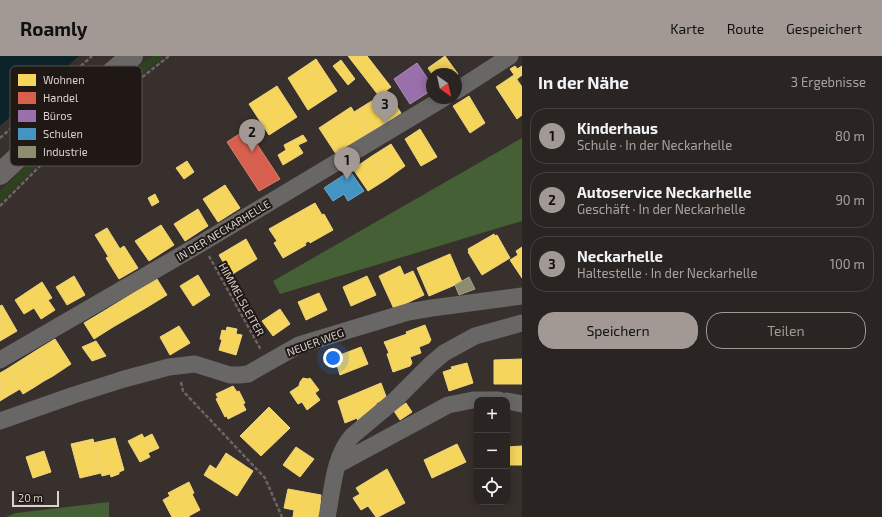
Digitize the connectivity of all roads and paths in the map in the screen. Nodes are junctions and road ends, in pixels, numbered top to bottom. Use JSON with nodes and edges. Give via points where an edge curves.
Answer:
{"nodes":[{"id":1,"x":92,"y":56,"type":"edge"},
{"id":2,"x":132,"y":56,"type":"edge"},
{"id":3,"x":168,"y":56,"type":"edge"},
{"id":4,"x":510,"y":56,"type":"edge"},
{"id":5,"x":81,"y":66,"type":"edge"},
{"id":6,"x":120,"y":66,"type":"edge"},
{"id":7,"x":142,"y":77,"type":"edge"},
{"id":8,"x":462,"y":87,"type":"edge"},
{"id":9,"x":434,"y":104,"type":"edge"},
{"id":10,"x":10,"y":129,"type":"edge"},
{"id":11,"x":0,"y":138,"type":"edge"},
{"id":12,"x":10,"y":165,"type":"edge"},
{"id":13,"x":40,"y":166,"type":"edge"},
{"id":14,"x":0,"y":174,"type":"edge"},
{"id":15,"x":0,"y":206,"type":"edge"},
{"id":16,"x":202,"y":243,"type":"junction"},
{"id":17,"x":522,"y":296,"type":"edge"},
{"id":18,"x":522,"y":323,"type":"edge"},
{"id":19,"x":0,"y":360,"type":"edge"},
{"id":20,"x":268,"y":362,"type":"junction"},
{"id":21,"x":180,"y":380,"type":"dead end"},
{"id":22,"x":474,"y":400,"type":"edge"},
{"id":23,"x":510,"y":402,"type":"edge"},
{"id":24,"x":522,"y":404,"type":"edge"},
{"id":25,"x":0,"y":420,"type":"edge"},
{"id":26,"x":337,"y":465,"type":"junction"},
{"id":27,"x":282,"y":517,"type":"edge"},
{"id":28,"x":327,"y":517,"type":"edge"}],
"edges":[{"from":1,"to":5,"type":"path"},
{"from":2,"to":6,"type":"main road"},
{"from":3,"to":7,"type":"path"},
{"from":4,"to":8,"type":"street"},
{"from":9,"to":16,"type":"street","name":"IN DER NECKARHELLE"},
{"from":10,"to":11,"type":"path"},
{"from":12,"to":14,"type":"main road"},
{"from":13,"to":15,"type":"path"},
{"from":16,"to":19,"type":"street","name":"IN DER NECKARHELLE"},
{"from":16,"to":20,"type":"path","name":"HIMMELSLEITER"},
{"from":17,"to":20,"type":"street","name":"NEUER WEG","via":[[408,312],[299,345]]},
{"from":18,"to":26,"type":"street","via":[[475,336],[444,353],[395,400],[352,436],[346,443]]},
{"from":20,"to":25,"type":"street","name":"NEUER WEG","via":[[248,374],[239,375],[230,375],[195,364],[169,367],[81,392]]},
{"from":21,"to":27,"type":"path","via":[[183,391],[266,478]]},
{"from":22,"to":26,"type":"street","via":[[448,405]]},
{"from":23,"to":24,"type":"street"},
{"from":26,"to":28,"type":"street"}]}
